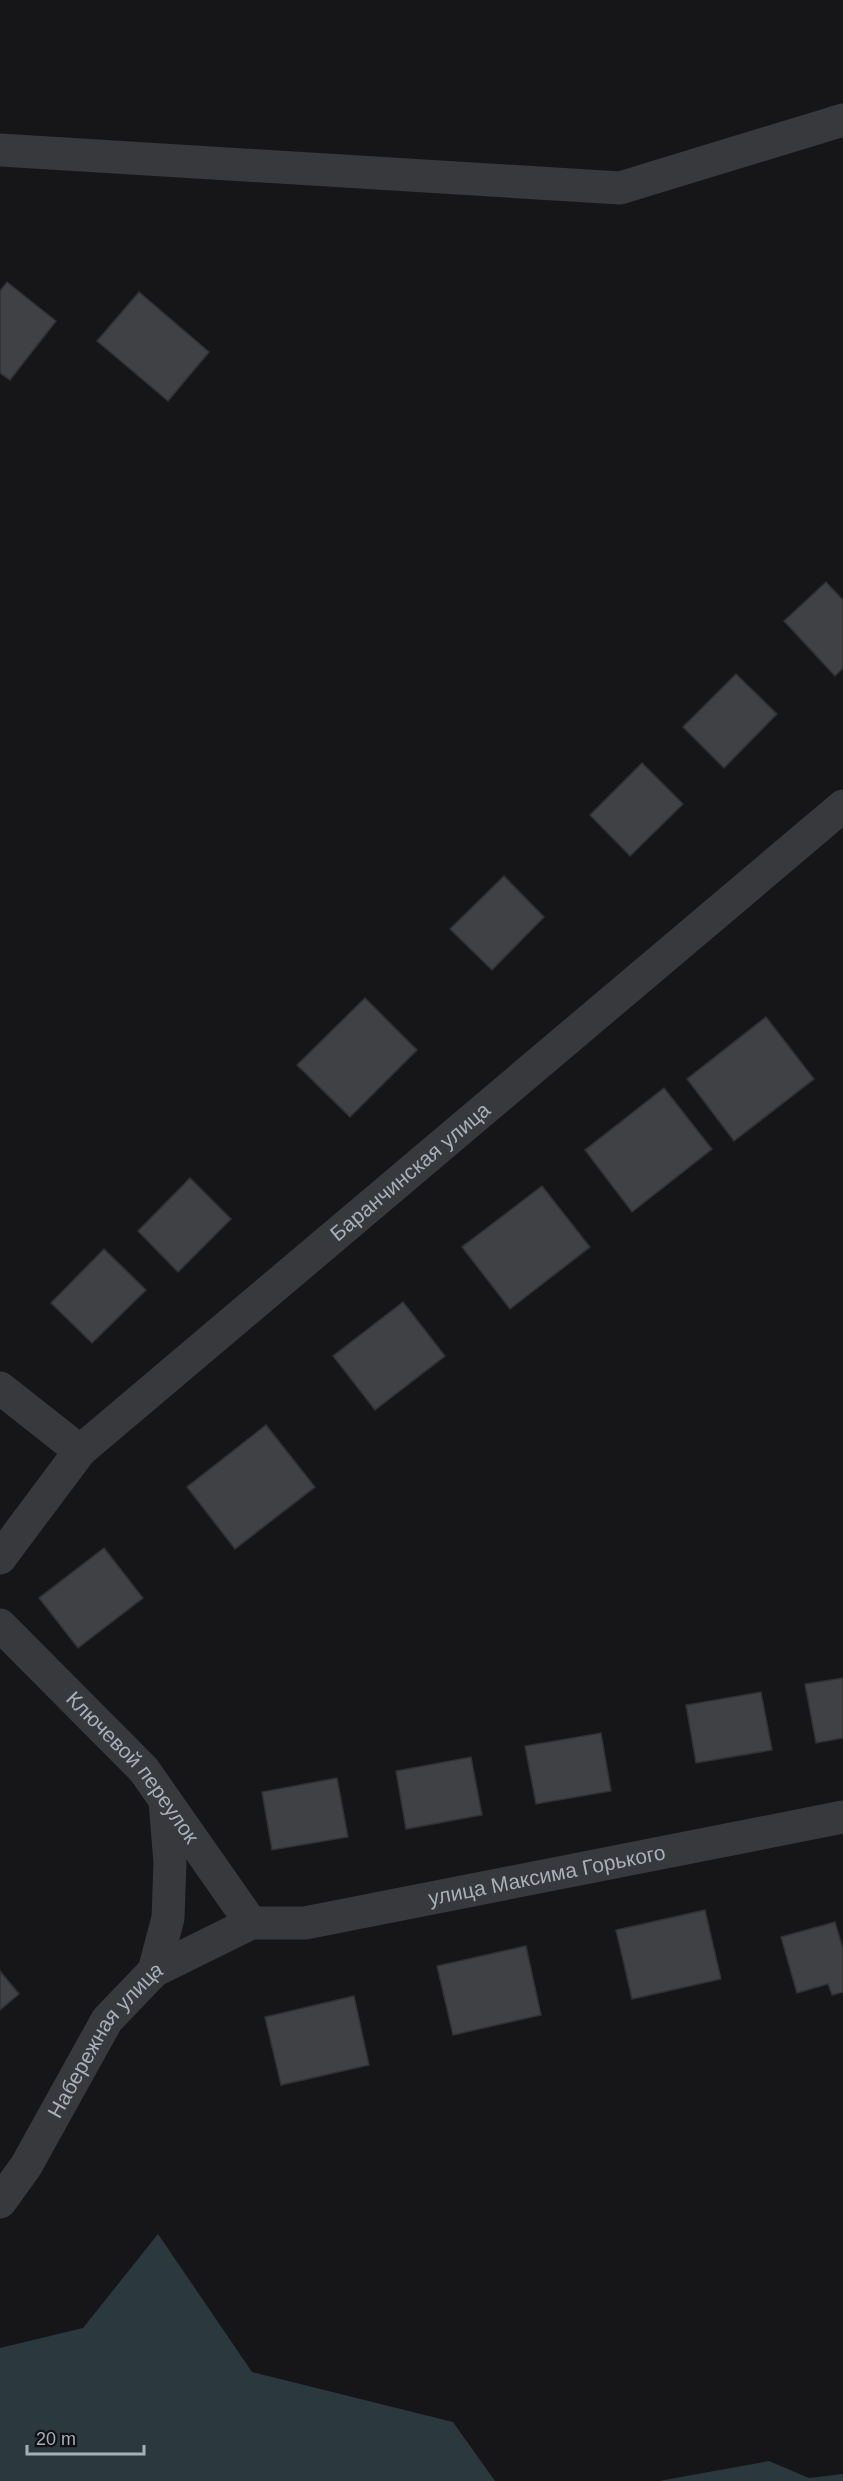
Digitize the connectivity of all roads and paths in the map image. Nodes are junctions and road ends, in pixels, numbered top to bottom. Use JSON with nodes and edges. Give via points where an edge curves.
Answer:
{"nodes":[{"id":1,"x":843,"y":120,"type":"edge"},
{"id":2,"x":0,"y":150,"type":"edge"},
{"id":3,"x":843,"y":806,"type":"edge"},
{"id":4,"x":0,"y":1388,"type":"edge"},
{"id":5,"x":80,"y":1451,"type":"junction"},
{"id":6,"x":0,"y":1558,"type":"edge"},
{"id":7,"x":0,"y":1625,"type":"edge"},
{"id":8,"x":165,"y":1800,"type":"junction"},
{"id":9,"x":843,"y":1816,"type":"edge"},
{"id":10,"x":250,"y":1923,"type":"junction"},
{"id":11,"x":154,"y":1971,"type":"junction"},
{"id":12,"x":0,"y":2202,"type":"edge"}],
"edges":[{"from":1,"to":2,"type":"street","via":[[620,188]]},
{"from":3,"to":5,"type":"street","name":"Баранчинская улица"},
{"from":4,"to":5,"type":"street"},
{"from":5,"to":6,"type":"street","name":"Баранчинская улица"},
{"from":7,"to":8,"type":"street","name":"Ключевой переулок","via":[[144,1770]]},
{"from":8,"to":10,"type":"street","name":"Ключевой переулок"},
{"from":8,"to":11,"type":"street","via":[[170,1863],[168,1918]]},
{"from":9,"to":10,"type":"street","name":"улица Максима Горького","via":[[305,1923]]},
{"from":10,"to":11,"type":"street","name":"Набережная улица"},
{"from":11,"to":12,"type":"street","name":"Набережная улица","via":[[107,2020],[26,2166]]}]}
